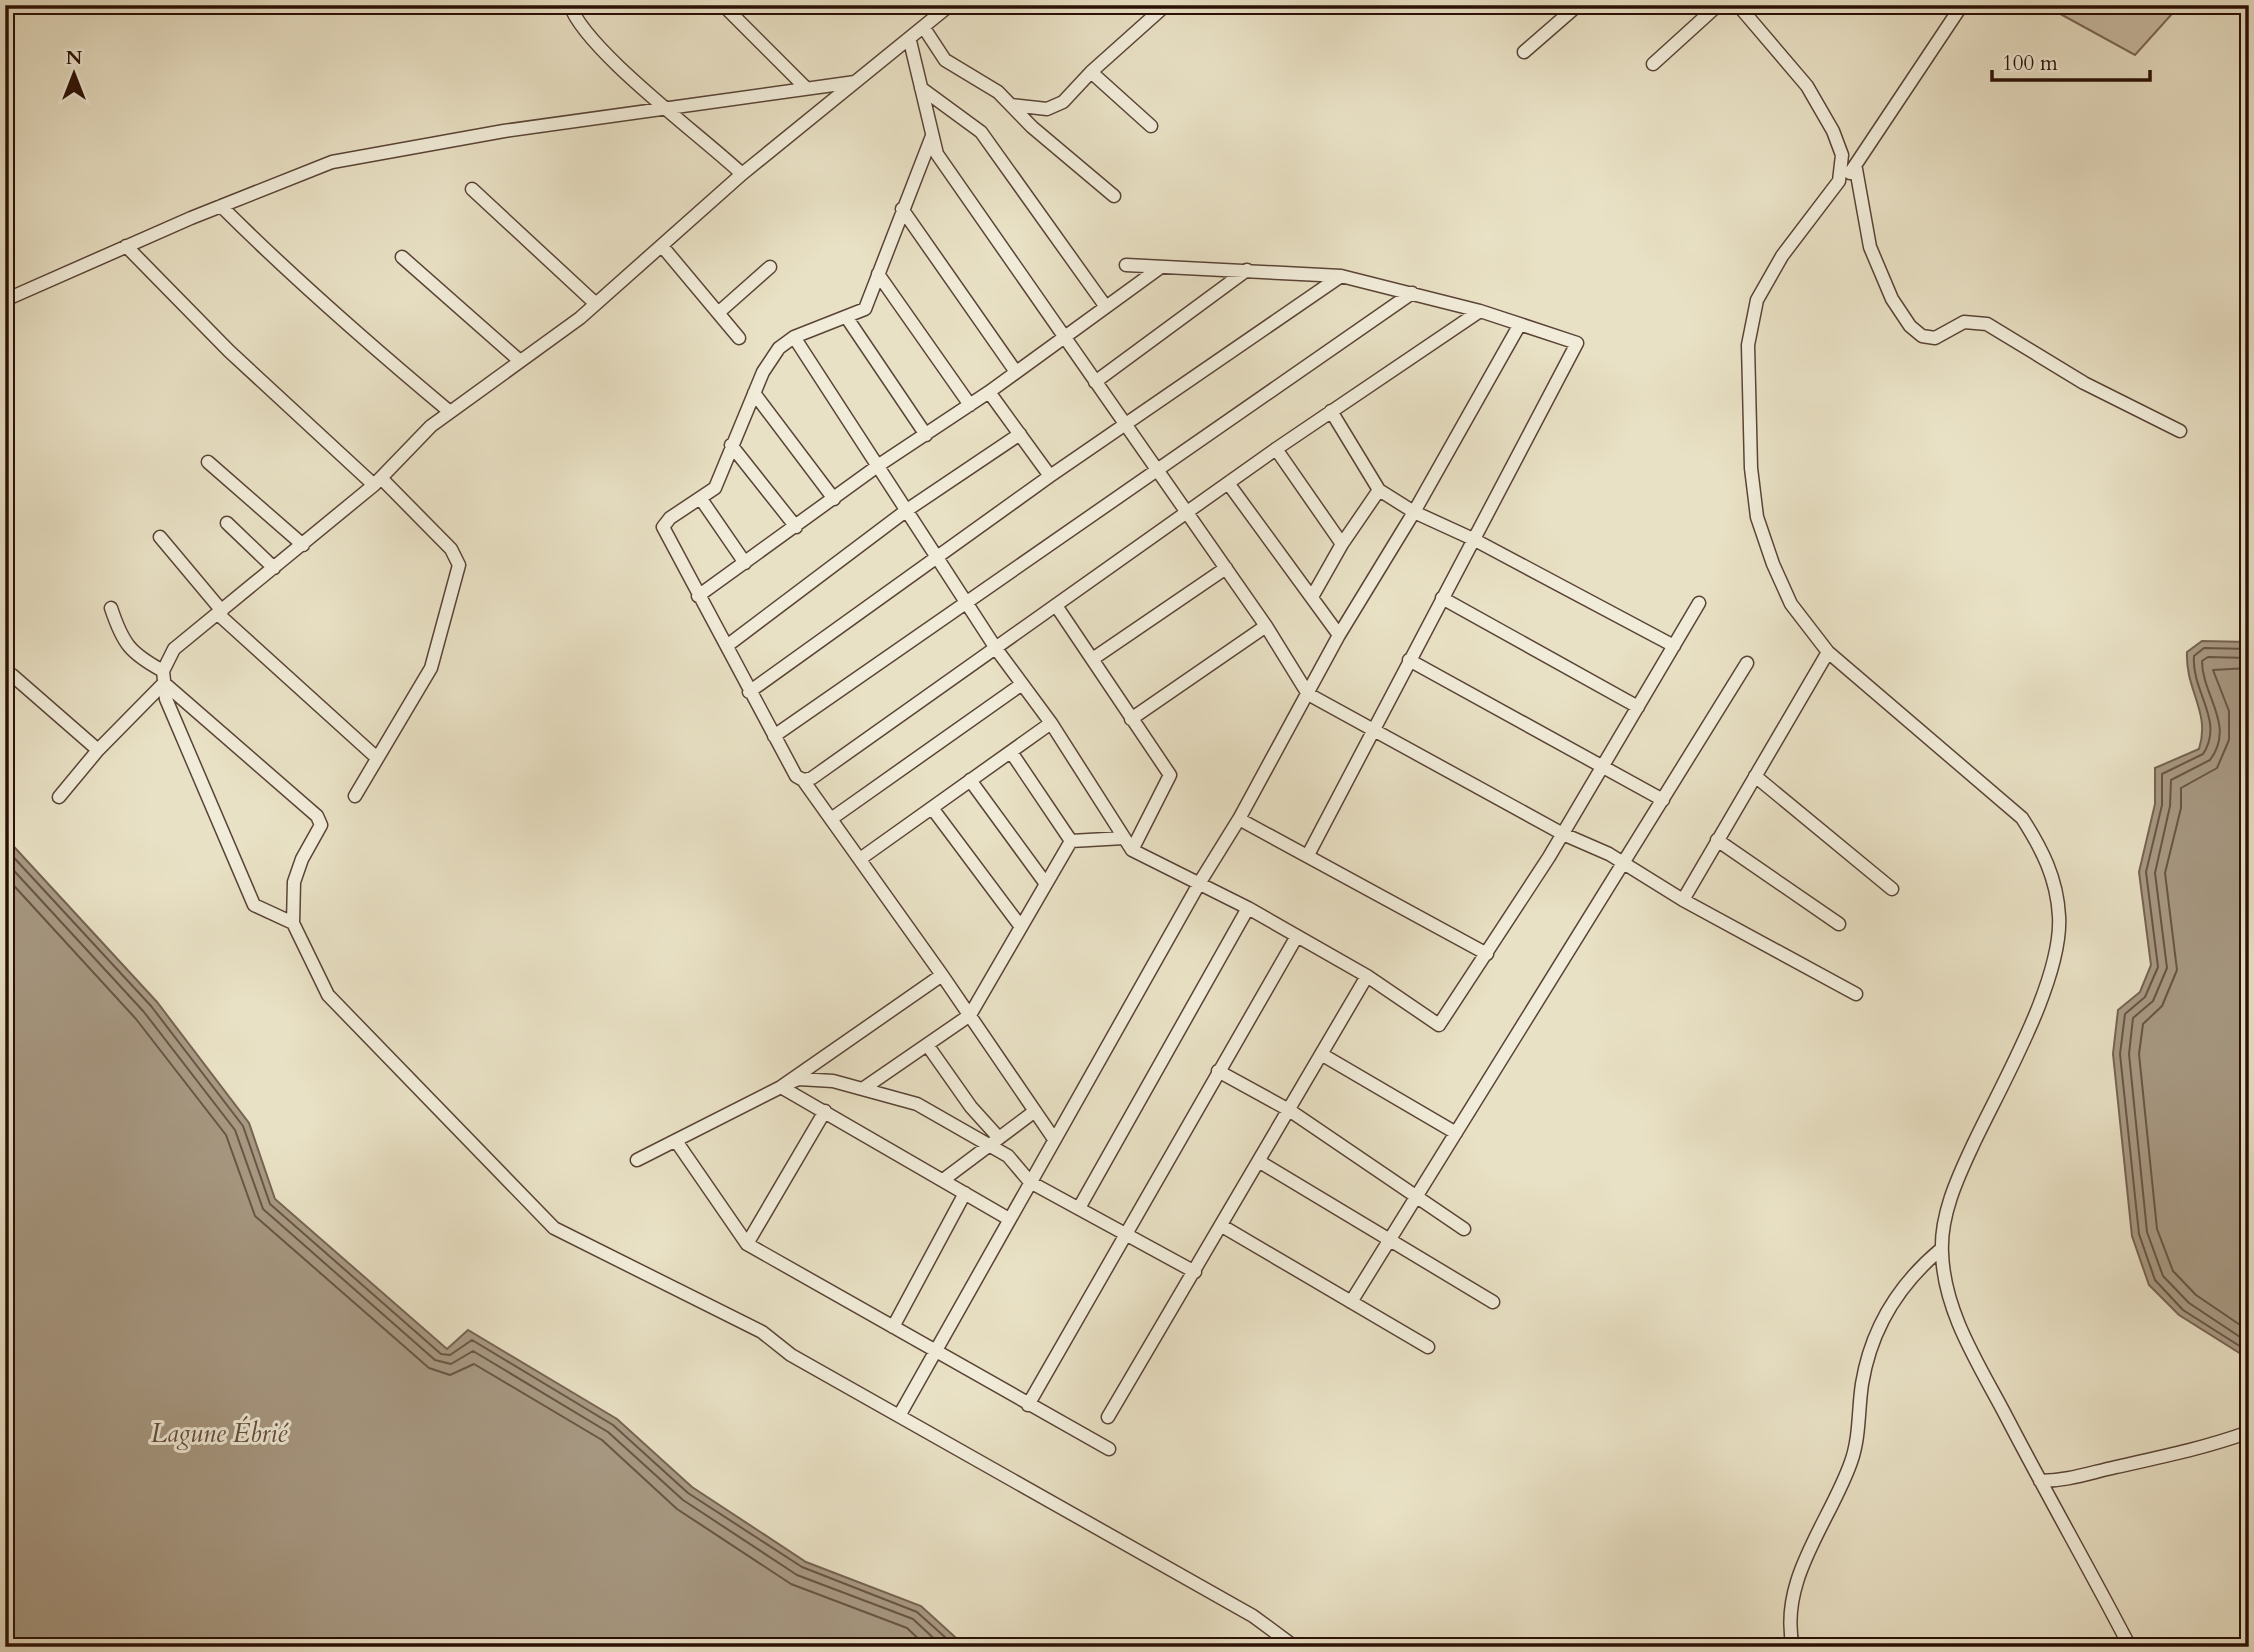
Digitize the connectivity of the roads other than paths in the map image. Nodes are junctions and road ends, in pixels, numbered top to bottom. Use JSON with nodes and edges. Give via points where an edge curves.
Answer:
{"nodes":[{"id":1,"x":570,"y":5,"type":"edge"},
{"id":2,"x":950,"y":5,"type":"edge"},
{"id":3,"x":1166,"y":5,"type":"edge"},
{"id":4,"x":1578,"y":5,"type":"edge"},
{"id":5,"x":1718,"y":5,"type":"edge"},
{"id":6,"x":1738,"y":5,"type":"edge"},
{"id":7,"x":1962,"y":5,"type":"edge"},
{"id":8,"x":727,"y":9,"type":"dead end"},
{"id":9,"x":924,"y":28,"type":"junction"},
{"id":10,"x":910,"y":41,"type":"junction"},
{"id":11,"x":1524,"y":52,"type":"dead end"},
{"id":12,"x":1653,"y":64,"type":"dead end"},
{"id":13,"x":1091,"y":72,"type":"junction"},
{"id":14,"x":855,"y":82,"type":"junction"},
{"id":15,"x":806,"y":89,"type":"junction"},
{"id":16,"x":921,"y":89,"type":"junction"},
{"id":17,"x":1011,"y":105,"type":"junction"},
{"id":18,"x":666,"y":107,"type":"junction"},
{"id":19,"x":1151,"y":126,"type":"dead end"},
{"id":20,"x":932,"y":136,"type":"junction"},
{"id":21,"x":1856,"y":169,"type":"junction"},
{"id":22,"x":742,"y":174,"type":"junction"},
{"id":23,"x":1839,"y":181,"type":"junction"},
{"id":24,"x":472,"y":188,"type":"dead end"},
{"id":25,"x":1114,"y":196,"type":"dead end"},
{"id":26,"x":221,"y":206,"type":"junction"},
{"id":27,"x":902,"y":209,"type":"junction"},
{"id":28,"x":126,"y":246,"type":"junction"},
{"id":29,"x":662,"y":246,"type":"junction"},
{"id":30,"x":402,"y":257,"type":"dead end"},
{"id":31,"x":1126,"y":265,"type":"dead end"},
{"id":32,"x":770,"y":267,"type":"dead end"},
{"id":33,"x":1161,"y":267,"type":"junction"},
{"id":34,"x":1247,"y":270,"type":"junction"},
{"id":35,"x":878,"y":274,"type":"junction"},
{"id":36,"x":1341,"y":276,"type":"junction"},
{"id":37,"x":1412,"y":293,"type":"junction"},
{"id":38,"x":5,"y":300,"type":"edge"},
{"id":39,"x":596,"y":304,"type":"junction"},
{"id":40,"x":1107,"y":307,"type":"junction"},
{"id":41,"x":1480,"y":311,"type":"junction"},
{"id":42,"x":718,"y":313,"type":"junction"},
{"id":43,"x":847,"y":318,"type":"junction"},
{"id":44,"x":1520,"y":324,"type":"junction"},
{"id":45,"x":794,"y":337,"type":"junction"},
{"id":46,"x":739,"y":338,"type":"dead end"},
{"id":47,"x":1065,"y":338,"type":"junction"},
{"id":48,"x":520,"y":361,"type":"junction"},
{"id":49,"x":1016,"y":372,"type":"junction"},
{"id":50,"x":1095,"y":382,"type":"junction"},
{"id":51,"x":989,"y":392,"type":"junction"},
{"id":52,"x":754,"y":393,"type":"junction"},
{"id":53,"x":971,"y":405,"type":"junction"},
{"id":54,"x":1331,"y":411,"type":"junction"},
{"id":55,"x":450,"y":412,"type":"junction"},
{"id":56,"x":1125,"y":425,"type":"junction"},
{"id":57,"x":2180,"y":431,"type":"dead end"},
{"id":58,"x":1020,"y":434,"type":"junction"},
{"id":59,"x":926,"y":435,"type":"junction"},
{"id":60,"x":731,"y":445,"type":"junction"},
{"id":61,"x":1276,"y":449,"type":"junction"},
{"id":62,"x":208,"y":462,"type":"dead end"},
{"id":63,"x":879,"y":465,"type":"junction"},
{"id":64,"x":1157,"y":469,"type":"junction"},
{"id":65,"x":1050,"y":476,"type":"junction"},
{"id":66,"x":378,"y":482,"type":"junction"},
{"id":67,"x":1228,"y":483,"type":"junction"},
{"id":68,"x":1379,"y":490,"type":"junction"},
{"id":69,"x":701,"y":499,"type":"junction"},
{"id":70,"x":834,"y":499,"type":"junction"},
{"id":71,"x":907,"y":510,"type":"junction"},
{"id":72,"x":1414,"y":512,"type":"junction"},
{"id":73,"x":1188,"y":513,"type":"junction"},
{"id":74,"x":227,"y":523,"type":"dead end"},
{"id":75,"x":796,"y":527,"type":"junction"},
{"id":76,"x":160,"y":537,"type":"dead end"},
{"id":77,"x":1473,"y":539,"type":"junction"},
{"id":78,"x":1342,"y":544,"type":"junction"},
{"id":79,"x":303,"y":545,"type":"junction"},
{"id":80,"x":937,"y":555,"type":"junction"},
{"id":81,"x":745,"y":563,"type":"junction"},
{"id":82,"x":274,"y":568,"type":"junction"},
{"id":83,"x":1226,"y":568,"type":"junction"},
{"id":84,"x":698,"y":596,"type":"junction"},
{"id":85,"x":1312,"y":597,"type":"junction"},
{"id":86,"x":1442,"y":598,"type":"junction"},
{"id":87,"x":968,"y":601,"type":"junction"},
{"id":88,"x":1699,"y":603,"type":"dead end"},
{"id":89,"x":1057,"y":607,"type":"junction"},
{"id":90,"x":111,"y":608,"type":"dead end"},
{"id":91,"x":220,"y":612,"type":"junction"},
{"id":92,"x":1266,"y":626,"type":"junction"},
{"id":93,"x":1339,"y":635,"type":"junction"},
{"id":94,"x":728,"y":645,"type":"junction"},
{"id":95,"x":1674,"y":646,"type":"junction"},
{"id":96,"x":997,"y":650,"type":"junction"},
{"id":97,"x":1828,"y":652,"type":"junction"},
{"id":98,"x":1094,"y":658,"type":"junction"},
{"id":99,"x":1409,"y":660,"type":"junction"},
{"id":100,"x":1747,"y":663,"type":"dead end"},
{"id":101,"x":12,"y":675,"type":"dead end"},
{"id":102,"x":164,"y":677,"type":"junction"},
{"id":103,"x":1022,"y":684,"type":"junction"},
{"id":104,"x":749,"y":692,"type":"junction"},
{"id":105,"x":1308,"y":694,"type":"junction"},
{"id":106,"x":1638,"y":707,"type":"junction"},
{"id":107,"x":1130,"y":719,"type":"junction"},
{"id":108,"x":1051,"y":723,"type":"junction"},
{"id":109,"x":1373,"y":729,"type":"junction"},
{"id":110,"x":774,"y":736,"type":"junction"},
{"id":111,"x":98,"y":750,"type":"junction"},
{"id":112,"x":1010,"y":752,"type":"junction"},
{"id":113,"x":377,"y":758,"type":"junction"},
{"id":114,"x":1602,"y":766,"type":"junction"},
{"id":115,"x":1755,"y":776,"type":"junction"},
{"id":116,"x":803,"y":780,"type":"junction"},
{"id":117,"x":970,"y":780,"type":"junction"},
{"id":118,"x":355,"y":796,"type":"dead end"},
{"id":119,"x":59,"y":797,"type":"dead end"},
{"id":120,"x":1663,"y":800,"type":"junction"},
{"id":121,"x":932,"y":807,"type":"junction"},
{"id":122,"x":831,"y":819,"type":"junction"},
{"id":123,"x":1239,"y":819,"type":"junction"},
{"id":124,"x":1563,"y":834,"type":"junction"},
{"id":125,"x":1124,"y":838,"type":"junction"},
{"id":126,"x":1717,"y":840,"type":"junction"},
{"id":127,"x":1071,"y":841,"type":"junction"},
{"id":128,"x":1132,"y":850,"type":"junction"},
{"id":129,"x":1308,"y":855,"type":"junction"},
{"id":130,"x":860,"y":859,"type":"junction"},
{"id":131,"x":1624,"y":862,"type":"junction"},
{"id":132,"x":1200,"y":882,"type":"junction"},
{"id":133,"x":1046,"y":884,"type":"junction"},
{"id":134,"x":1892,"y":889,"type":"dead end"},
{"id":135,"x":1683,"y":900,"type":"junction"},
{"id":136,"x":1248,"y":908,"type":"junction"},
{"id":137,"x":293,"y":923,"type":"junction"},
{"id":138,"x":1839,"y":924,"type":"dead end"},
{"id":139,"x":1021,"y":927,"type":"junction"},
{"id":140,"x":1297,"y":936,"type":"junction"},
{"id":141,"x":1487,"y":954,"type":"junction"},
{"id":142,"x":942,"y":975,"type":"junction"},
{"id":143,"x":1367,"y":976,"type":"junction"},
{"id":144,"x":1856,"y":994,"type":"dead end"},
{"id":145,"x":970,"y":1015,"type":"junction"},
{"id":146,"x":928,"y":1046,"type":"junction"},
{"id":147,"x":1321,"y":1054,"type":"junction"},
{"id":148,"x":1218,"y":1070,"type":"junction"},
{"id":149,"x":784,"y":1085,"type":"junction"},
{"id":150,"x":864,"y":1088,"type":"junction"},
{"id":151,"x":1289,"y":1110,"type":"junction"},
{"id":152,"x":825,"y":1111,"type":"junction"},
{"id":153,"x":1035,"y":1111,"type":"junction"},
{"id":154,"x":1456,"y":1133,"type":"junction"},
{"id":155,"x":1054,"y":1139,"type":"junction"},
{"id":156,"x":676,"y":1140,"type":"junction"},
{"id":157,"x":995,"y":1142,"type":"junction"},
{"id":158,"x":637,"y":1160,"type":"dead end"},
{"id":159,"x":1259,"y":1162,"type":"junction"},
{"id":160,"x":943,"y":1180,"type":"junction"},
{"id":161,"x":1030,"y":1182,"type":"junction"},
{"id":162,"x":965,"y":1193,"type":"junction"},
{"id":163,"x":1416,"y":1197,"type":"junction"},
{"id":164,"x":1079,"y":1208,"type":"junction"},
{"id":165,"x":1009,"y":1219,"type":"junction"},
{"id":166,"x":1222,"y":1226,"type":"junction"},
{"id":167,"x":1464,"y":1229,"type":"dead end"},
{"id":168,"x":1125,"y":1233,"type":"junction"},
{"id":169,"x":1390,"y":1240,"type":"junction"},
{"id":170,"x":747,"y":1244,"type":"junction"},
{"id":171,"x":1941,"y":1250,"type":"junction"},
{"id":172,"x":1195,"y":1272,"type":"junction"},
{"id":173,"x":1351,"y":1302,"type":"junction"},
{"id":174,"x":1493,"y":1303,"type":"dead end"},
{"id":175,"x":893,"y":1327,"type":"junction"},
{"id":176,"x":1428,"y":1347,"type":"dead end"},
{"id":177,"x":936,"y":1351,"type":"junction"},
{"id":178,"x":1028,"y":1405,"type":"junction"},
{"id":179,"x":899,"y":1416,"type":"junction"},
{"id":180,"x":1108,"y":1418,"type":"dead end"},
{"id":181,"x":2249,"y":1432,"type":"edge"},
{"id":182,"x":1109,"y":1449,"type":"dead end"},
{"id":183,"x":2040,"y":1481,"type":"junction"},
{"id":184,"x":1295,"y":1647,"type":"edge"},
{"id":185,"x":1793,"y":1647,"type":"edge"},
{"id":186,"x":2130,"y":1647,"type":"edge"}],
"edges":[{"from":1,"to":18,"type":"street","via":[[574,18],[594,41]]},
{"from":2,"to":9,"type":"street"},
{"from":3,"to":13,"type":"street"},
{"from":4,"to":11,"type":"street"},
{"from":5,"to":12,"type":"street"},
{"from":6,"to":23,"type":"street","via":[[1807,86],[1833,131],[1842,155]]},
{"from":7,"to":21,"type":"street"},
{"from":8,"to":15,"type":"street"},
{"from":9,"to":10,"type":"street"},
{"from":9,"to":17,"type":"street","via":[[944,60],[998,92]]},
{"from":10,"to":14,"type":"street"},
{"from":10,"to":16,"type":"street"},
{"from":13,"to":17,"type":"street","via":[[1063,102],[1047,109]]},
{"from":13,"to":19,"type":"street"},
{"from":14,"to":15,"type":"street"},
{"from":14,"to":22,"type":"street"},
{"from":15,"to":18,"type":"street"},
{"from":16,"to":20,"type":"street"},
{"from":16,"to":40,"type":"street","via":[[981,132]]},
{"from":17,"to":25,"type":"street"},
{"from":18,"to":22,"type":"street"},
{"from":18,"to":26,"type":"street","via":[[332,162]]},
{"from":20,"to":27,"type":"street"},
{"from":20,"to":47,"type":"street","via":[[937,154]]},
{"from":21,"to":23,"type":"street"},
{"from":21,"to":57,"type":"street","via":[[1870,247],[1892,299],[1922,336],[1935,338],[1964,322],[1987,324],[2084,383]]},
{"from":22,"to":29,"type":"street"},
{"from":23,"to":97,"type":"street","via":[[1782,257],[1757,300],[1748,345],[1757,517],[1791,604]]},
{"from":24,"to":39,"type":"street"},
{"from":26,"to":28,"type":"street"},
{"from":26,"to":55,"type":"street","via":[[355,333]]},
{"from":27,"to":35,"type":"street"},
{"from":27,"to":49,"type":"street"},
{"from":28,"to":38,"type":"street"},
{"from":28,"to":66,"type":"street","via":[[229,351]]},
{"from":29,"to":39,"type":"street"},
{"from":29,"to":42,"type":"street"},
{"from":30,"to":48,"type":"street"},
{"from":31,"to":33,"type":"street"},
{"from":32,"to":42,"type":"street"},
{"from":33,"to":34,"type":"street"},
{"from":33,"to":40,"type":"street"},
{"from":34,"to":36,"type":"street"},
{"from":34,"to":50,"type":"street"},
{"from":35,"to":43,"type":"street","via":[[865,309]]},
{"from":35,"to":53,"type":"street"},
{"from":36,"to":37,"type":"street"},
{"from":36,"to":56,"type":"street"},
{"from":37,"to":41,"type":"street"},
{"from":37,"to":64,"type":"street"},
{"from":39,"to":48,"type":"street"},
{"from":40,"to":47,"type":"street"},
{"from":41,"to":44,"type":"street"},
{"from":41,"to":54,"type":"street"},
{"from":42,"to":46,"type":"street"},
{"from":43,"to":45,"type":"street"},
{"from":43,"to":59,"type":"street"},
{"from":44,"to":72,"type":"street"},
{"from":44,"to":77,"type":"street","via":[[1577,343]]},
{"from":45,"to":52,"type":"street","via":[[779,348]]},
{"from":45,"to":63,"type":"street"},
{"from":47,"to":49,"type":"street"},
{"from":47,"to":50,"type":"street"},
{"from":48,"to":55,"type":"street"},
{"from":49,"to":51,"type":"street"},
{"from":50,"to":56,"type":"street"},
{"from":51,"to":53,"type":"street"},
{"from":51,"to":58,"type":"street"},
{"from":52,"to":60,"type":"street"},
{"from":52,"to":70,"type":"street"},
{"from":53,"to":59,"type":"street"},
{"from":54,"to":61,"type":"street"},
{"from":54,"to":68,"type":"street"},
{"from":55,"to":66,"type":"street","via":[[430,426]]},
{"from":56,"to":64,"type":"street"},
{"from":56,"to":65,"type":"street"},
{"from":58,"to":65,"type":"street"},
{"from":58,"to":71,"type":"street"},
{"from":59,"to":63,"type":"street"},
{"from":60,"to":69,"type":"street","via":[[715,488]]},
{"from":60,"to":75,"type":"street"},
{"from":61,"to":67,"type":"street"},
{"from":61,"to":78,"type":"street"},
{"from":62,"to":79,"type":"street"},
{"from":63,"to":70,"type":"street"},
{"from":63,"to":71,"type":"street"},
{"from":64,"to":73,"type":"street"},
{"from":64,"to":87,"type":"street"},
{"from":65,"to":80,"type":"street"},
{"from":66,"to":79,"type":"street"},
{"from":66,"to":113,"type":"street","via":[[451,549],[459,565],[431,668]]},
{"from":67,"to":73,"type":"street"},
{"from":67,"to":85,"type":"street"},
{"from":68,"to":72,"type":"street"},
{"from":68,"to":78,"type":"street"},
{"from":69,"to":81,"type":"street"},
{"from":69,"to":84,"type":"street","via":[[663,527]]},
{"from":70,"to":75,"type":"street"},
{"from":71,"to":80,"type":"street"},
{"from":71,"to":94,"type":"street"},
{"from":72,"to":77,"type":"street"},
{"from":72,"to":93,"type":"street"},
{"from":73,"to":83,"type":"street"},
{"from":73,"to":89,"type":"street"},
{"from":74,"to":82,"type":"street"},
{"from":75,"to":81,"type":"street"},
{"from":76,"to":91,"type":"street"},
{"from":77,"to":86,"type":"street"},
{"from":77,"to":95,"type":"street"},
{"from":78,"to":85,"type":"street"},
{"from":79,"to":82,"type":"street"},
{"from":80,"to":87,"type":"street"},
{"from":80,"to":104,"type":"street"},
{"from":81,"to":84,"type":"street"},
{"from":82,"to":91,"type":"street"},
{"from":83,"to":92,"type":"street"},
{"from":83,"to":98,"type":"street"},
{"from":84,"to":94,"type":"street"},
{"from":85,"to":93,"type":"street"},
{"from":86,"to":99,"type":"street"},
{"from":86,"to":106,"type":"street"},
{"from":87,"to":96,"type":"street"},
{"from":87,"to":110,"type":"street"},
{"from":88,"to":95,"type":"street"},
{"from":89,"to":96,"type":"street"},
{"from":89,"to":98,"type":"street"},
{"from":90,"to":102,"type":"street","via":[[121,638],[135,656]]},
{"from":91,"to":102,"type":"street","via":[[174,649]]},
{"from":91,"to":113,"type":"street"},
{"from":92,"to":105,"type":"street"},
{"from":92,"to":107,"type":"street"},
{"from":93,"to":105,"type":"street"},
{"from":94,"to":104,"type":"street"},
{"from":95,"to":106,"type":"street"},
{"from":96,"to":103,"type":"street"},
{"from":96,"to":116,"type":"street"},
{"from":97,"to":115,"type":"street"},
{"from":97,"to":171,"type":"street","via":[[2022,818],[2054,881],[2059,918],[2042,995],[1961,1171],[1948,1207]]},
{"from":98,"to":107,"type":"street"},
{"from":99,"to":109,"type":"street"},
{"from":99,"to":114,"type":"street"},
{"from":100,"to":120,"type":"street"},
{"from":101,"to":111,"type":"street"},
{"from":102,"to":111,"type":"street"},
{"from":102,"to":137,"type":"street","via":[[166,699],[254,905]]},
{"from":102,"to":137,"type":"street","via":[[317,816],[321,825],[294,882]]},
{"from":103,"to":108,"type":"street"},
{"from":103,"to":122,"type":"street"},
{"from":104,"to":110,"type":"street"},
{"from":105,"to":109,"type":"street"},
{"from":105,"to":123,"type":"street"},
{"from":106,"to":114,"type":"street"},
{"from":107,"to":128,"type":"street","via":[[1170,775]]},
{"from":108,"to":112,"type":"street"},
{"from":108,"to":125,"type":"street"},
{"from":109,"to":124,"type":"street"},
{"from":109,"to":129,"type":"street"},
{"from":110,"to":116,"type":"street","via":[[796,776]]},
{"from":111,"to":119,"type":"street"},
{"from":112,"to":117,"type":"street"},
{"from":112,"to":127,"type":"street"},
{"from":113,"to":118,"type":"street"},
{"from":114,"to":120,"type":"street"},
{"from":114,"to":124,"type":"street"},
{"from":115,"to":126,"type":"street"},
{"from":115,"to":134,"type":"street"},
{"from":116,"to":122,"type":"street"},
{"from":117,"to":121,"type":"street"},
{"from":117,"to":133,"type":"street"},
{"from":120,"to":131,"type":"street"},
{"from":121,"to":130,"type":"street"},
{"from":121,"to":139,"type":"street"},
{"from":122,"to":130,"type":"street"},
{"from":123,"to":129,"type":"street"},
{"from":123,"to":132,"type":"street"},
{"from":124,"to":131,"type":"street"},
{"from":124,"to":141,"type":"street"},
{"from":125,"to":127,"type":"street"},
{"from":125,"to":128,"type":"street"},
{"from":126,"to":135,"type":"street"},
{"from":126,"to":138,"type":"street"},
{"from":127,"to":133,"type":"street"},
{"from":128,"to":132,"type":"street"},
{"from":129,"to":141,"type":"street"},
{"from":130,"to":142,"type":"street"},
{"from":131,"to":135,"type":"street"},
{"from":131,"to":154,"type":"street"},
{"from":132,"to":136,"type":"street"},
{"from":132,"to":155,"type":"street"},
{"from":133,"to":139,"type":"street"},
{"from":135,"to":144,"type":"street"},
{"from":136,"to":140,"type":"street"},
{"from":136,"to":164,"type":"street"},
{"from":137,"to":179,"type":"street","via":[[328,995],[554,1228],[762,1332],[791,1355]]},
{"from":139,"to":145,"type":"street"},
{"from":140,"to":143,"type":"street"},
{"from":140,"to":148,"type":"street"},
{"from":141,"to":143,"type":"street","via":[[1439,1024]]},
{"from":142,"to":145,"type":"street"},
{"from":142,"to":149,"type":"street"},
{"from":143,"to":147,"type":"street"},
{"from":145,"to":146,"type":"street"},
{"from":145,"to":153,"type":"street"},
{"from":146,"to":150,"type":"street"},
{"from":146,"to":157,"type":"street"},
{"from":147,"to":151,"type":"street"},
{"from":147,"to":154,"type":"street"},
{"from":148,"to":151,"type":"street"},
{"from":148,"to":168,"type":"street"},
{"from":149,"to":150,"type":"street","via":[[813,1079]]},
{"from":149,"to":152,"type":"street"},
{"from":149,"to":156,"type":"street"},
{"from":150,"to":157,"type":"street","via":[[917,1104]]},
{"from":151,"to":159,"type":"street"},
{"from":151,"to":163,"type":"street"},
{"from":152,"to":160,"type":"street"},
{"from":152,"to":170,"type":"street"},
{"from":153,"to":155,"type":"street"},
{"from":153,"to":157,"type":"street"},
{"from":154,"to":163,"type":"street"},
{"from":155,"to":161,"type":"street"},
{"from":156,"to":158,"type":"street"},
{"from":156,"to":170,"type":"street"},
{"from":157,"to":160,"type":"street"},
{"from":157,"to":161,"type":"street"},
{"from":159,"to":166,"type":"street"},
{"from":159,"to":169,"type":"street"},
{"from":160,"to":162,"type":"street"},
{"from":161,"to":164,"type":"street"},
{"from":161,"to":165,"type":"street"},
{"from":162,"to":165,"type":"street"},
{"from":162,"to":175,"type":"street"},
{"from":163,"to":167,"type":"street"},
{"from":163,"to":169,"type":"street"},
{"from":164,"to":168,"type":"street"},
{"from":165,"to":177,"type":"street"},
{"from":166,"to":172,"type":"street"},
{"from":166,"to":173,"type":"street"},
{"from":168,"to":172,"type":"street"},
{"from":168,"to":178,"type":"street"},
{"from":169,"to":173,"type":"street"},
{"from":169,"to":174,"type":"street"},
{"from":170,"to":175,"type":"street"},
{"from":171,"to":183,"type":"street","via":[[1945,1289],[1956,1319]]},
{"from":171,"to":185,"type":"street","via":[[1902,1286],[1876,1337],[1862,1385],[1852,1460],[1812,1542],[1790,1605]]},
{"from":172,"to":180,"type":"street"},
{"from":173,"to":176,"type":"street"},
{"from":175,"to":177,"type":"street"},
{"from":177,"to":178,"type":"street"},
{"from":177,"to":179,"type":"street"},
{"from":178,"to":182,"type":"street"},
{"from":179,"to":184,"type":"street","via":[[1253,1616]]},
{"from":181,"to":183,"type":"street","via":[[2175,1456],[2070,1480]]},
{"from":183,"to":186,"type":"street"}]}
